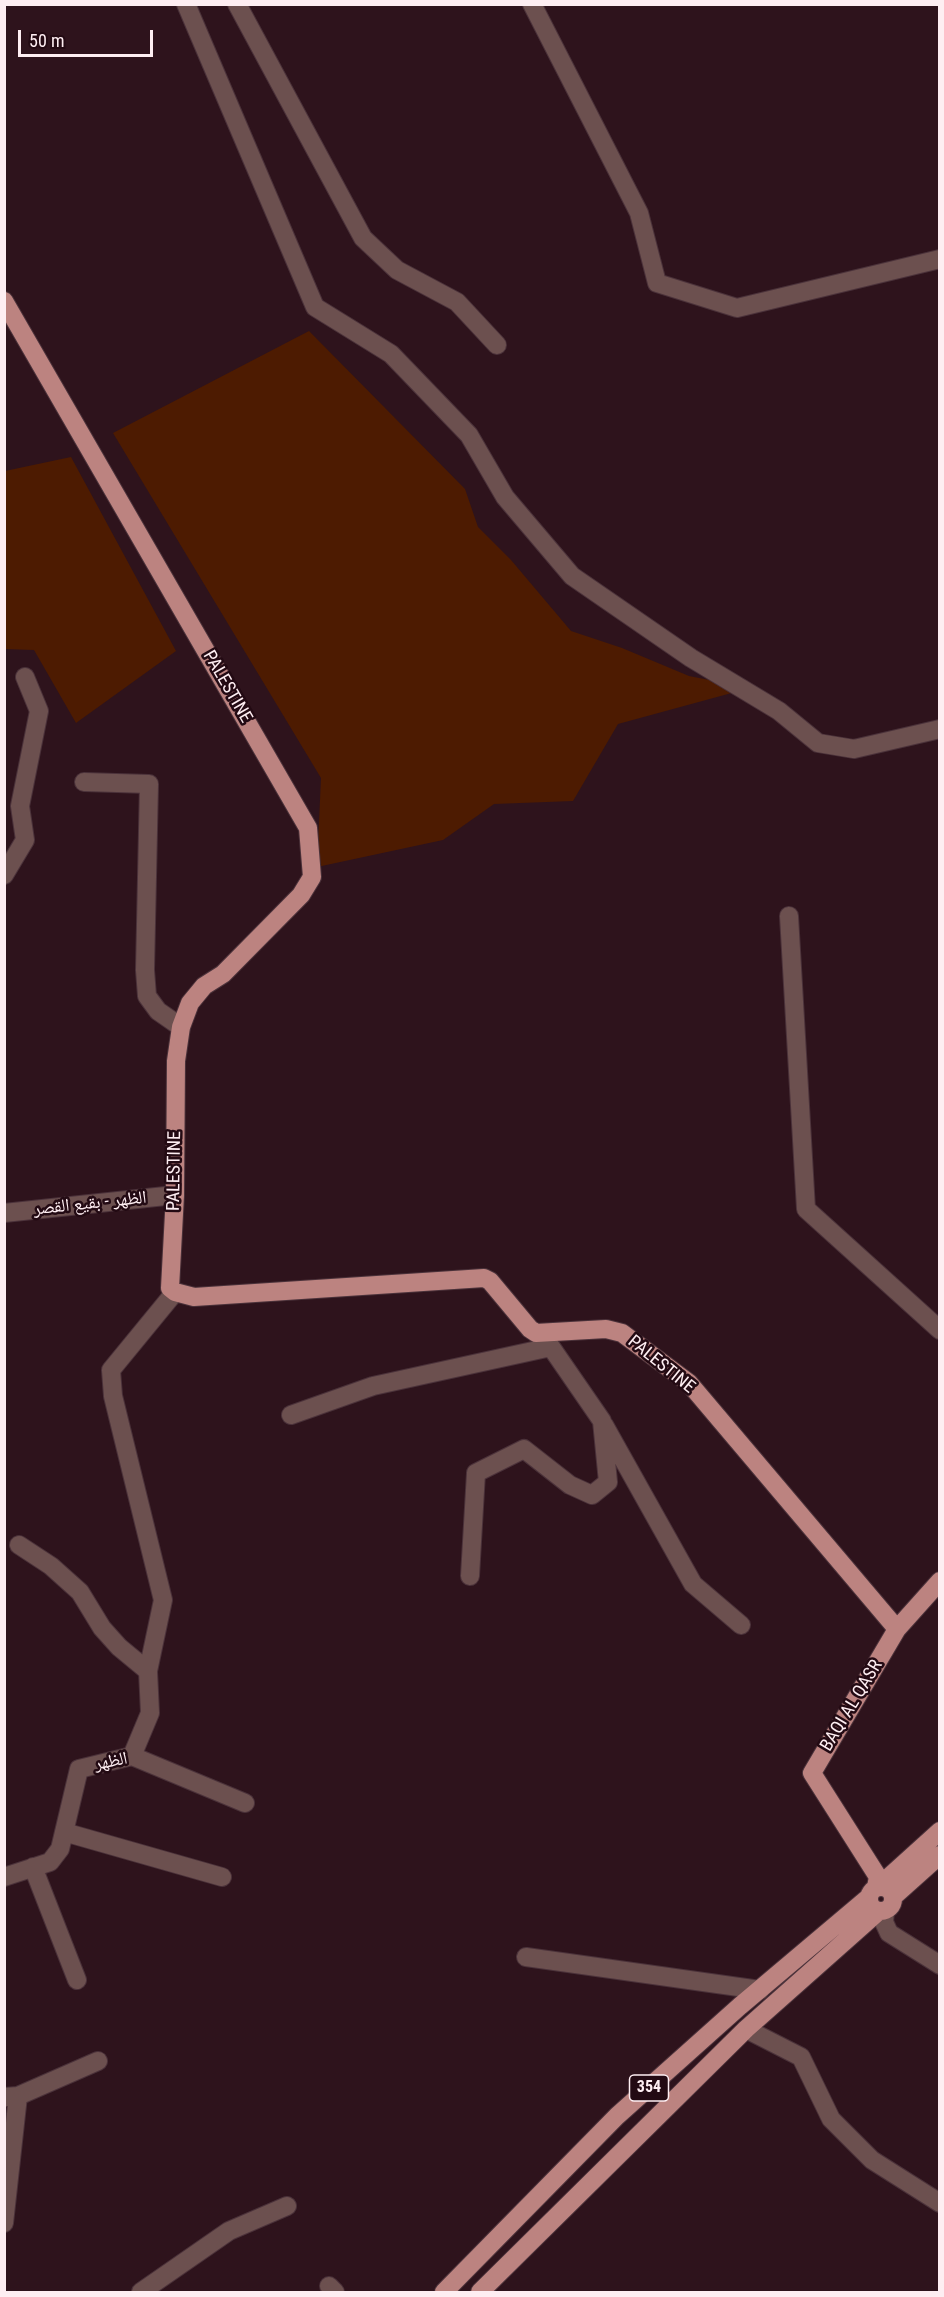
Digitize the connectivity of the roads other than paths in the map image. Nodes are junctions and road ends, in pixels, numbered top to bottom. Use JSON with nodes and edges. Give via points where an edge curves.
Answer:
{"nodes":[{"id":1,"x":186,"y":4,"type":"edge"},
{"id":2,"x":237,"y":4,"type":"edge"},
{"id":3,"x":532,"y":4,"type":"edge"},
{"id":4,"x":939,"y":259,"type":"edge"},
{"id":5,"x":4,"y":301,"type":"edge"},
{"id":6,"x":497,"y":345,"type":"dead end"},
{"id":7,"x":25,"y":677,"type":"dead end"},
{"id":8,"x":939,"y":729,"type":"edge"},
{"id":9,"x":84,"y":782,"type":"dead end"},
{"id":10,"x":4,"y":875,"type":"edge"},
{"id":11,"x":789,"y":916,"type":"dead end"},
{"id":12,"x":181,"y":1027,"type":"junction"},
{"id":13,"x":175,"y":1195,"type":"junction"},
{"id":14,"x":4,"y":1213,"type":"edge"},
{"id":15,"x":175,"y":1292,"type":"junction"},
{"id":16,"x":939,"y":1330,"type":"edge"},
{"id":17,"x":545,"y":1340,"type":"junction"},
{"id":18,"x":291,"y":1414,"type":"dead end"},
{"id":19,"x":602,"y":1421,"type":"junction"},
{"id":20,"x":19,"y":1545,"type":"dead end"},
{"id":21,"x":470,"y":1576,"type":"dead end"},
{"id":22,"x":939,"y":1581,"type":"edge"},
{"id":23,"x":741,"y":1625,"type":"dead end"},
{"id":24,"x":897,"y":1629,"type":"junction"},
{"id":25,"x":148,"y":1671,"type":"junction"},
{"id":26,"x":132,"y":1756,"type":"junction"},
{"id":27,"x":245,"y":1803,"type":"dead end"},
{"id":28,"x":939,"y":1831,"type":"edge"},
{"id":29,"x":64,"y":1832,"type":"junction"},
{"id":30,"x":853,"y":1835,"type":"junction"},
{"id":31,"x":939,"y":1855,"type":"edge"},
{"id":32,"x":901,"y":1864,"type":"junction"},
{"id":33,"x":33,"y":1868,"type":"junction"},
{"id":34,"x":4,"y":1877,"type":"edge"},
{"id":35,"x":222,"y":1877,"type":"dead end"},
{"id":36,"x":879,"y":1897,"type":"junction"},
{"id":37,"x":526,"y":1957,"type":"dead end"},
{"id":38,"x":939,"y":1965,"type":"edge"},
{"id":39,"x":77,"y":1980,"type":"dead end"},
{"id":40,"x":760,"y":1990,"type":"junction"},
{"id":41,"x":746,"y":2029,"type":"junction"},
{"id":42,"x":98,"y":2061,"type":"dead end"},
{"id":43,"x":11,"y":2096,"type":"edge"},
{"id":44,"x":939,"y":2203,"type":"edge"},
{"id":45,"x":287,"y":2206,"type":"dead end"},
{"id":46,"x":4,"y":2223,"type":"edge"},
{"id":47,"x":141,"y":2292,"type":"edge"},
{"id":48,"x":444,"y":2292,"type":"edge"},
{"id":49,"x":480,"y":2292,"type":"edge"}],
"edges":[{"from":1,"to":8,"type":"street","via":[[315,307],[391,354],[438,402],[469,435],[505,497],[572,576],[691,658],[778,711],[818,743],[854,749]]},
{"from":2,"to":6,"type":"street","via":[[363,238],[397,270],[457,302]]},
{"from":3,"to":4,"type":"street","via":[[639,213],[657,283],[737,308]]},
{"from":5,"to":12,"type":"main road","name":"PALESTINE","via":[[308,828],[312,877],[301,895],[223,974],[204,986],[190,1003]]},
{"from":7,"to":10,"type":"street","via":[[39,711],[20,806],[25,840]]},
{"from":9,"to":12,"type":"street","via":[[149,784],[147,996],[158,1011]]},
{"from":11,"to":16,"type":"street","via":[[806,1209]]},
{"from":12,"to":13,"type":"main road","name":"PALESTINE","via":[[176,1061]]},
{"from":13,"to":14,"type":"street","name":"الظهر - بقيع القصر"},
{"from":13,"to":15,"type":"main road","name":"PALESTINE","via":[[169,1284]]},
{"from":15,"to":17,"type":"main road","via":[[194,1297],[484,1278]]},
{"from":15,"to":25,"type":"street","via":[[111,1370],[112,1396],[163,1600]]},
{"from":17,"to":18,"type":"street","via":[[373,1386]]},
{"from":17,"to":19,"type":"street"},
{"from":17,"to":24,"type":"main road","name":"PALESTINE","via":[[614,1330],[686,1380]]},
{"from":19,"to":21,"type":"street","via":[[608,1482],[592,1495],[570,1485],[524,1449],[476,1473]]},
{"from":19,"to":23,"type":"street","via":[[693,1584]]},
{"from":20,"to":25,"type":"street","via":[[80,1592],[102,1628]]},
{"from":22,"to":24,"type":"main road","name":"BAQI AL QASR"},
{"from":24,"to":30,"type":"main road","name":"BAQI AL QASR","via":[[812,1773]]},
{"from":25,"to":26,"type":"street","via":[[150,1713]]},
{"from":26,"to":27,"type":"street","name":"الظهر"},
{"from":26,"to":29,"type":"street","name":"الظهر","via":[[79,1769]]},
{"from":28,"to":32,"type":"main road","number":"354"},
{"from":29,"to":33,"type":"street","name":"الظهر","via":[[60,1849],[50,1862]]},
{"from":29,"to":35,"type":"street"},
{"from":30,"to":32,"type":"main road","via":[[886,1866]]},
{"from":30,"to":36,"type":"main road","via":[[878,1877]]},
{"from":31,"to":36,"type":"main road","number":"354"},
{"from":32,"to":36,"type":"main road","number":"354"},
{"from":33,"to":34,"type":"street","name":"الظهر"},
{"from":33,"to":39,"type":"street"},
{"from":36,"to":38,"type":"street","via":[[889,1933]]},
{"from":36,"to":40,"type":"main road","number":"354"},
{"from":36,"to":41,"type":"main road","number":"354"},
{"from":37,"to":40,"type":"street"},
{"from":40,"to":48,"type":"main road","number":"354","via":[[617,2116]]},
{"from":41,"to":44,"type":"street","via":[[801,2057],[831,2119],[872,2160]]},
{"from":41,"to":49,"type":"main road","number":"354"},
{"from":42,"to":43,"type":"street"},
{"from":43,"to":46,"type":"street"},
{"from":45,"to":47,"type":"street","via":[[229,2231]]}]}
